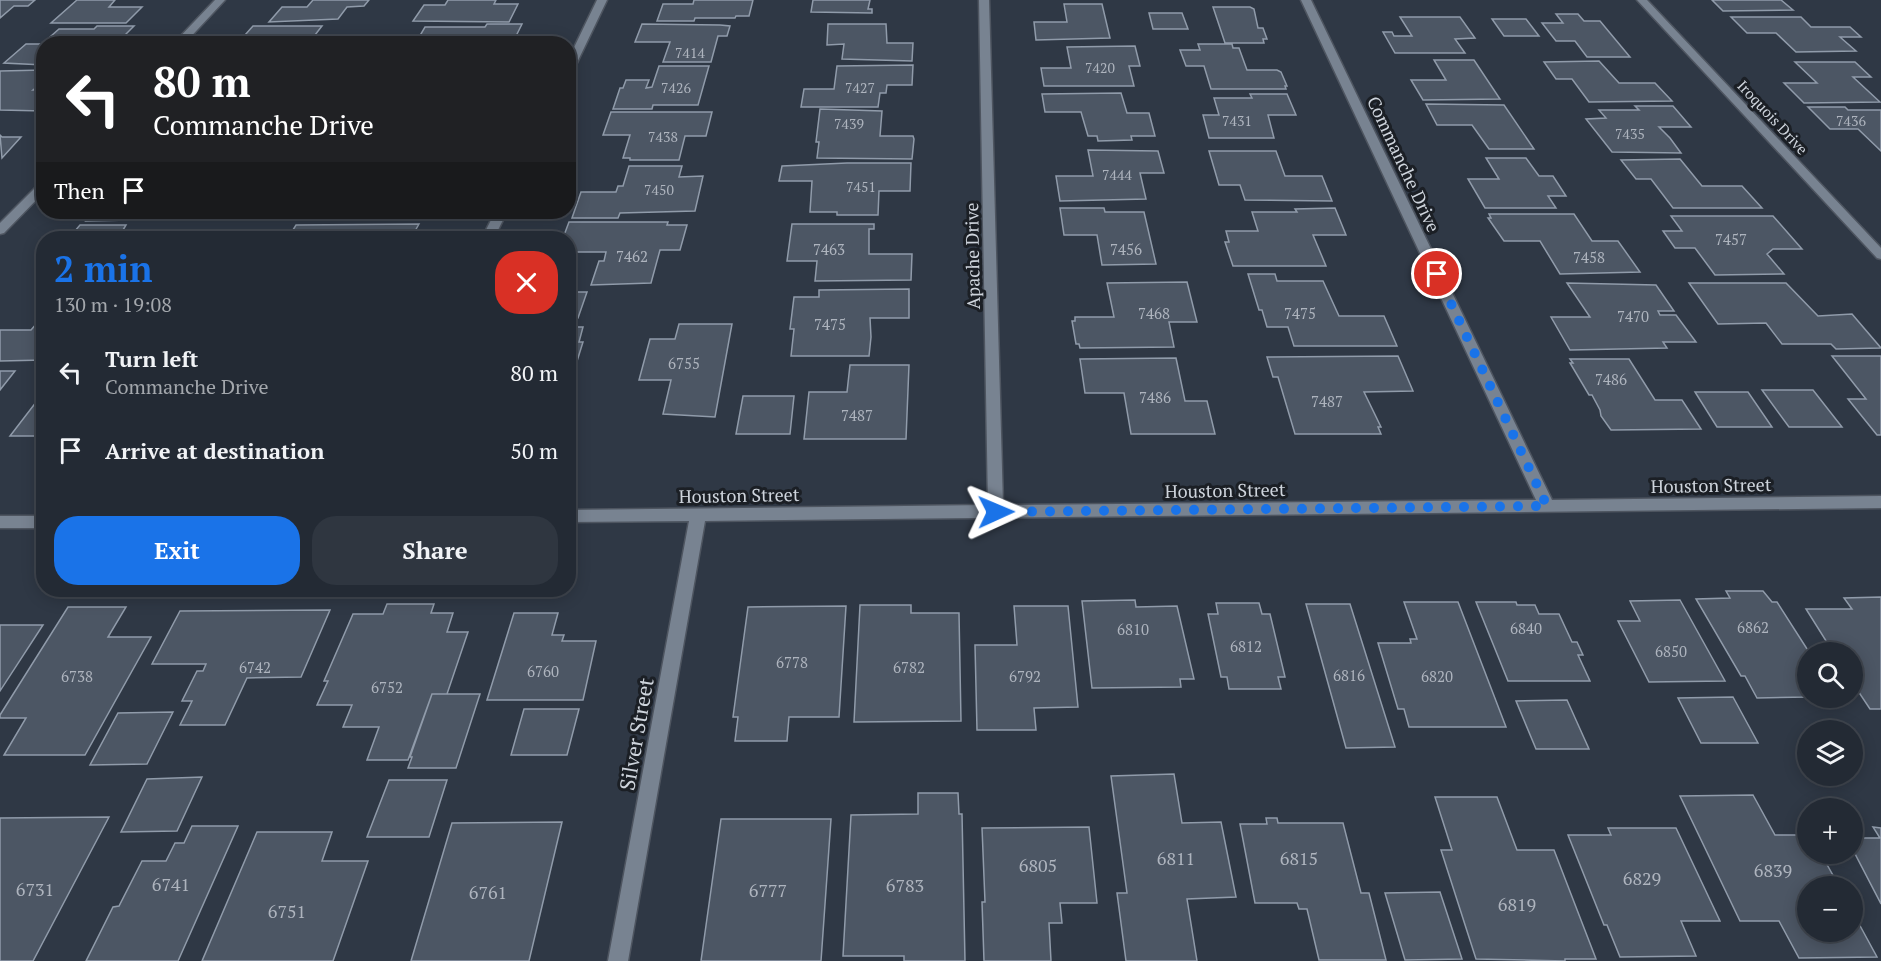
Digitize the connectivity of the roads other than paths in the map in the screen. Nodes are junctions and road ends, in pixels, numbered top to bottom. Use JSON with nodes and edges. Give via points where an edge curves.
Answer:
{"nodes":[{"id":1,"x":220,"y":0,"type":"edge"},
{"id":2,"x":602,"y":0,"type":"edge"},
{"id":3,"x":984,"y":0,"type":"edge"},
{"id":4,"x":1306,"y":0,"type":"edge"},
{"id":5,"x":1642,"y":0,"type":"edge"},
{"id":6,"x":186,"y":36,"type":"edge"},
{"id":7,"x":576,"y":54,"type":"edge"},
{"id":8,"x":36,"y":193,"type":"edge"},
{"id":9,"x":0,"y":231,"type":"edge"},
{"id":10,"x":1881,"y":255,"type":"edge"},
{"id":11,"x":1881,"y":502,"type":"edge"},
{"id":12,"x":1547,"y":506,"type":"junction"},
{"id":13,"x":996,"y":512,"type":"junction"},
{"id":14,"x":698,"y":515,"type":"junction"},
{"id":15,"x":576,"y":516,"type":"edge"},
{"id":16,"x":0,"y":522,"type":"edge"},
{"id":17,"x":36,"y":522,"type":"edge"},
{"id":18,"x":618,"y":961,"type":"edge"}],
"edges":[{"from":1,"to":6,"type":"street"},
{"from":2,"to":7,"type":"street"},
{"from":3,"to":13,"type":"street","name":"Apache Drive"},
{"from":4,"to":12,"type":"street","name":"Commanche Drive"},
{"from":5,"to":10,"type":"street","name":"Iroquois Drive"},
{"from":8,"to":9,"type":"street"},
{"from":11,"to":12,"type":"street","name":"Houston Street"},
{"from":12,"to":13,"type":"street","name":"Houston Street"},
{"from":13,"to":14,"type":"street","name":"Houston Street"},
{"from":14,"to":15,"type":"street","name":"Houston Street"},
{"from":14,"to":18,"type":"street","name":"Silver Street"},
{"from":16,"to":17,"type":"street"}]}
